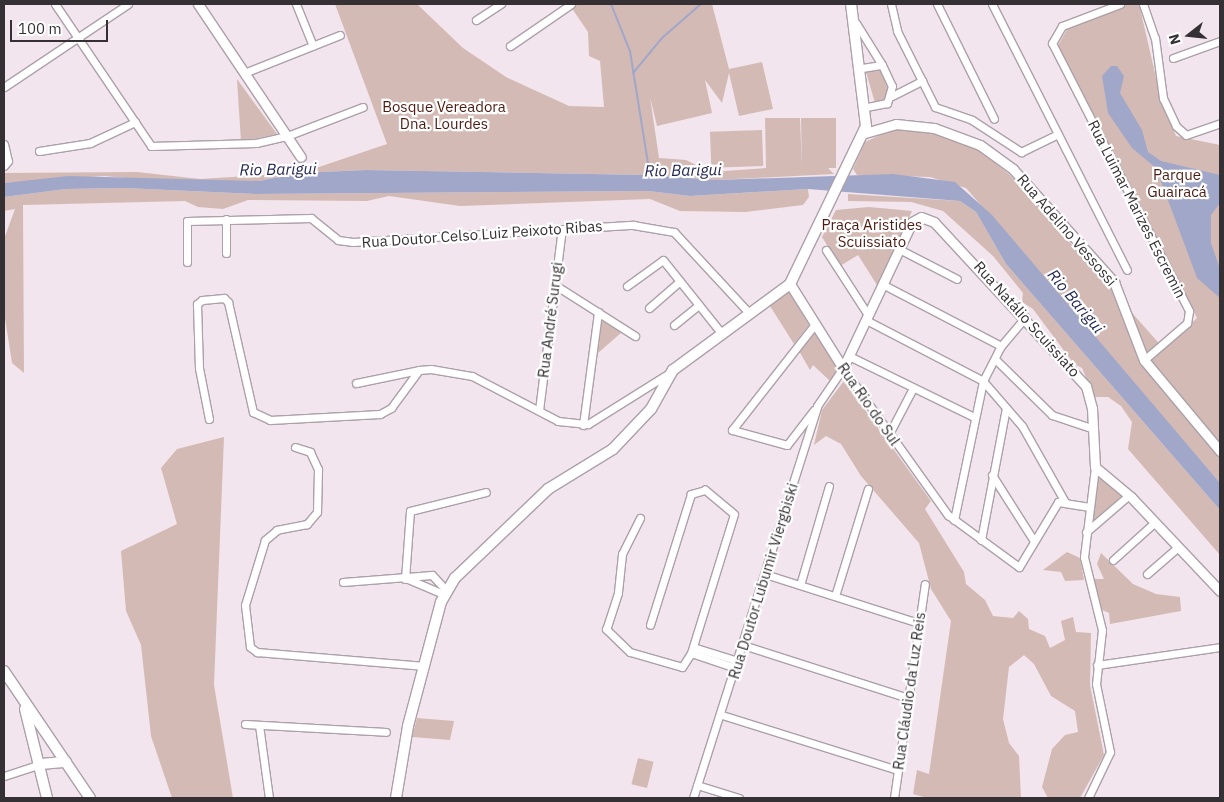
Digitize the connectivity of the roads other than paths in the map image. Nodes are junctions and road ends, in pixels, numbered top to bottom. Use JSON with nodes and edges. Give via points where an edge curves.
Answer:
{"nodes":[{"id":1,"x":55,"y":4,"type":"edge"},
{"id":2,"x":128,"y":4,"type":"edge"},
{"id":3,"x":198,"y":4,"type":"edge"},
{"id":4,"x":296,"y":4,"type":"edge"},
{"id":5,"x":501,"y":4,"type":"edge"},
{"id":6,"x":571,"y":4,"type":"edge"},
{"id":7,"x":851,"y":4,"type":"edge"},
{"id":8,"x":890,"y":4,"type":"edge"},
{"id":9,"x":937,"y":4,"type":"edge"},
{"id":10,"x":992,"y":4,"type":"edge"},
{"id":11,"x":1120,"y":4,"type":"edge"},
{"id":12,"x":1143,"y":4,"type":"edge"},
{"id":13,"x":853,"y":16,"type":"junction"},
{"id":14,"x":476,"y":20,"type":"dead end"},
{"id":15,"x":340,"y":36,"type":"dead end"},
{"id":16,"x":78,"y":38,"type":"junction"},
{"id":17,"x":1220,"y":41,"type":"edge"},
{"id":18,"x":313,"y":46,"type":"junction"},
{"id":19,"x":510,"y":46,"type":"dead end"},
{"id":20,"x":1173,"y":58,"type":"dead end"},
{"id":21,"x":882,"y":65,"type":"junction"},
{"id":22,"x":862,"y":68,"type":"junction"},
{"id":23,"x":244,"y":73,"type":"junction"},
{"id":24,"x":922,"y":81,"type":"junction"},
{"id":25,"x":4,"y":87,"type":"edge"},
{"id":26,"x":892,"y":96,"type":"junction"},
{"id":27,"x":363,"y":107,"type":"dead end"},
{"id":28,"x":867,"y":107,"type":"junction"},
{"id":29,"x":994,"y":119,"type":"dead end"},
{"id":30,"x":135,"y":122,"type":"junction"},
{"id":31,"x":1220,"y":123,"type":"edge"},
{"id":32,"x":865,"y":133,"type":"junction"},
{"id":33,"x":1058,"y":134,"type":"junction"},
{"id":34,"x":287,"y":136,"type":"junction"},
{"id":35,"x":4,"y":144,"type":"edge"},
{"id":36,"x":39,"y":150,"type":"dead end"},
{"id":37,"x":301,"y":157,"type":"dead end"},
{"id":38,"x":4,"y":166,"type":"edge"},
{"id":39,"x":226,"y":220,"type":"junction"},
{"id":40,"x":562,"y":229,"type":"junction"},
{"id":41,"x":899,"y":249,"type":"junction"},
{"id":42,"x":826,"y":250,"type":"dead end"},
{"id":43,"x":226,"y":253,"type":"dead end"},
{"id":44,"x":187,"y":262,"type":"dead end"},
{"id":45,"x":1127,"y":270,"type":"dead end"},
{"id":46,"x":957,"y":279,"type":"dead end"},
{"id":47,"x":680,"y":281,"type":"junction"},
{"id":48,"x":790,"y":284,"type":"junction"},
{"id":49,"x":882,"y":284,"type":"junction"},
{"id":50,"x":555,"y":285,"type":"junction"},
{"id":51,"x":627,"y":286,"type":"dead end"},
{"id":52,"x":699,"y":305,"type":"junction"},
{"id":53,"x":649,"y":308,"type":"dead end"},
{"id":54,"x":598,"y":312,"type":"junction"},
{"id":55,"x":750,"y":314,"type":"junction"},
{"id":56,"x":1025,"y":317,"type":"junction"},
{"id":57,"x":867,"y":318,"type":"junction"},
{"id":58,"x":814,"y":324,"type":"junction"},
{"id":59,"x":674,"y":325,"type":"dead end"},
{"id":60,"x":722,"y":334,"type":"junction"},
{"id":61,"x":635,"y":336,"type":"dead end"},
{"id":62,"x":1001,"y":346,"type":"junction"},
{"id":63,"x":848,"y":356,"type":"junction"},
{"id":64,"x":995,"y":359,"type":"junction"},
{"id":65,"x":1144,"y":360,"type":"junction"},
{"id":66,"x":843,"y":368,"type":"junction"},
{"id":67,"x":419,"y":370,"type":"junction"},
{"id":68,"x":673,"y":370,"type":"junction"},
{"id":69,"x":983,"y":381,"type":"junction"},
{"id":70,"x":356,"y":382,"type":"dead end"},
{"id":71,"x":913,"y":388,"type":"junction"},
{"id":72,"x":817,"y":406,"type":"junction"},
{"id":73,"x":1006,"y":408,"type":"junction"},
{"id":74,"x":539,"y":410,"type":"junction"},
{"id":75,"x":972,"y":416,"type":"junction"},
{"id":76,"x":209,"y":419,"type":"dead end"},
{"id":77,"x":583,"y":425,"type":"junction"},
{"id":78,"x":1094,"y":429,"type":"junction"},
{"id":79,"x":889,"y":434,"type":"junction"},
{"id":80,"x":295,"y":447,"type":"dead end"},
{"id":81,"x":1220,"y":451,"type":"edge"},
{"id":82,"x":1096,"y":467,"type":"junction"},
{"id":83,"x":992,"y":475,"type":"junction"},
{"id":84,"x":829,"y":486,"type":"dead end"},
{"id":85,"x":868,"y":489,"type":"dead end"},
{"id":86,"x":486,"y":492,"type":"dead end"},
{"id":87,"x":1129,"y":495,"type":"junction"},
{"id":88,"x":1065,"y":502,"type":"junction"},
{"id":89,"x":1090,"y":507,"type":"junction"},
{"id":90,"x":640,"y":518,"type":"dead end"},
{"id":91,"x":954,"y":520,"type":"junction"},
{"id":92,"x":1154,"y":523,"type":"junction"},
{"id":93,"x":1086,"y":532,"type":"junction"},
{"id":94,"x":981,"y":540,"type":"junction"},
{"id":95,"x":1034,"y":541,"type":"junction"},
{"id":96,"x":1177,"y":548,"type":"junction"},
{"id":97,"x":1113,"y":560,"type":"dead end"},
{"id":98,"x":765,"y":574,"type":"junction"},
{"id":99,"x":1148,"y":574,"type":"dead end"},
{"id":100,"x":405,"y":579,"type":"junction"},
{"id":101,"x":343,"y":582,"type":"dead end"},
{"id":102,"x":925,"y":584,"type":"dead end"},
{"id":103,"x":800,"y":585,"type":"junction"},
{"id":104,"x":1220,"y":591,"type":"edge"},
{"id":105,"x":445,"y":592,"type":"junction"},
{"id":106,"x":834,"y":596,"type":"junction"},
{"id":107,"x":919,"y":623,"type":"junction"},
{"id":108,"x":650,"y":625,"type":"dead end"},
{"id":109,"x":743,"y":644,"type":"junction"},
{"id":110,"x":1220,"y":647,"type":"edge"},
{"id":111,"x":692,"y":650,"type":"junction"},
{"id":112,"x":737,"y":665,"type":"junction"},
{"id":113,"x":1097,"y":665,"type":"junction"},
{"id":114,"x":424,"y":666,"type":"junction"},
{"id":115,"x":4,"y":671,"type":"edge"},
{"id":116,"x":12,"y":683,"type":"junction"},
{"id":117,"x":908,"y":698,"type":"junction"},
{"id":118,"x":722,"y":715,"type":"junction"},
{"id":119,"x":245,"y":724,"type":"dead end"},
{"id":120,"x":259,"y":725,"type":"junction"},
{"id":121,"x":386,"y":732,"type":"dead end"},
{"id":122,"x":66,"y":762,"type":"junction"},
{"id":123,"x":41,"y":764,"type":"junction"},
{"id":124,"x":898,"y":770,"type":"junction"},
{"id":125,"x":4,"y":776,"type":"edge"},
{"id":126,"x":697,"y":785,"type":"junction"},
{"id":127,"x":47,"y":798,"type":"edge"},
{"id":128,"x":90,"y":798,"type":"edge"},
{"id":129,"x":269,"y":798,"type":"edge"},
{"id":130,"x":396,"y":798,"type":"edge"},
{"id":131,"x":693,"y":798,"type":"edge"},
{"id":132,"x":738,"y":798,"type":"edge"},
{"id":133,"x":894,"y":798,"type":"edge"},
{"id":134,"x":1088,"y":798,"type":"edge"}],
"edges":[{"from":1,"to":16,"type":"street"},
{"from":2,"to":16,"type":"street"},
{"from":3,"to":23,"type":"street"},
{"from":4,"to":18,"type":"street"},
{"from":5,"to":14,"type":"street"},
{"from":6,"to":19,"type":"street"},
{"from":7,"to":13,"type":"main road"},
{"from":8,"to":24,"type":"street","via":[[897,31]]},
{"from":9,"to":29,"type":"street"},
{"from":10,"to":33,"type":"street"},
{"from":11,"to":65,"type":"street","name":"Rua Luimar Marizes Escremin","via":[[1062,26],[1052,37],[1053,46],[1189,311],[1187,323]]},
{"from":12,"to":31,"type":"street","via":[[1155,38],[1164,98],[1184,135]]},
{"from":13,"to":21,"type":"street"},
{"from":13,"to":22,"type":"main road"},
{"from":15,"to":18,"type":"street"},
{"from":16,"to":25,"type":"street"},
{"from":16,"to":30,"type":"street"},
{"from":17,"to":20,"type":"street"},
{"from":18,"to":23,"type":"street"},
{"from":21,"to":22,"type":"street"},
{"from":21,"to":26,"type":"street"},
{"from":22,"to":28,"type":"main road"},
{"from":23,"to":34,"type":"street"},
{"from":24,"to":26,"type":"street"},
{"from":24,"to":33,"type":"street","via":[[935,107],[972,120],[1021,152]]},
{"from":26,"to":28,"type":"street","via":[[883,106]]},
{"from":27,"to":34,"type":"street"},
{"from":28,"to":32,"type":"main road"},
{"from":30,"to":34,"type":"street","via":[[151,146],[240,144]]},
{"from":30,"to":36,"type":"street","via":[[90,143]]},
{"from":32,"to":48,"type":"main road"},
{"from":32,"to":65,"type":"street","name":"Rua Adelino Vessossi","via":[[896,124],[925,126],[969,140],[1004,162],[1117,286]]},
{"from":33,"to":45,"type":"street"},
{"from":34,"to":37,"type":"street"},
{"from":35,"to":38,"type":"street","via":[[8,160]]},
{"from":39,"to":40,"type":"street","name":"Rua Doutor Celso Luiz Peixoto Ribas","via":[[314,218],[338,240],[353,242]]},
{"from":39,"to":43,"type":"street"},
{"from":39,"to":44,"type":"street","name":"Rua Doutor Celso Luiz Peixoto Ribas","via":[[187,221]]},
{"from":40,"to":50,"type":"street","name":"Rua André Surugi"},
{"from":40,"to":55,"type":"street","name":"Rua Doutor Celso Luiz Peixoto Ribas","via":[[628,225],[671,230]]},
{"from":41,"to":46,"type":"street"},
{"from":41,"to":49,"type":"street"},
{"from":41,"to":56,"type":"street","name":"Rua Natálio Scuissiato","via":[[916,217],[948,232]]},
{"from":42,"to":57,"type":"street"},
{"from":47,"to":51,"type":"street","via":[[663,260]]},
{"from":47,"to":52,"type":"street"},
{"from":47,"to":53,"type":"street"},
{"from":48,"to":55,"type":"main road"},
{"from":48,"to":58,"type":"street","name":"Rua Rio do Sul"},
{"from":49,"to":57,"type":"street"},
{"from":49,"to":62,"type":"street"},
{"from":50,"to":54,"type":"street"},
{"from":50,"to":74,"type":"street","name":"Rua André Surugi"},
{"from":52,"to":59,"type":"street"},
{"from":52,"to":60,"type":"street"},
{"from":54,"to":61,"type":"street"},
{"from":54,"to":77,"type":"street"},
{"from":55,"to":60,"type":"main road"},
{"from":56,"to":62,"type":"street"},
{"from":56,"to":78,"type":"street","name":"Rua Natálio Scuissiato","via":[[1086,386]]},
{"from":57,"to":63,"type":"street"},
{"from":57,"to":69,"type":"street"},
{"from":58,"to":66,"type":"street","name":"Rua Rio do Sul"},
{"from":58,"to":72,"type":"street","via":[[732,430],[787,445]]},
{"from":60,"to":68,"type":"main road"},
{"from":62,"to":64,"type":"street"},
{"from":63,"to":66,"type":"street"},
{"from":63,"to":71,"type":"street"},
{"from":64,"to":69,"type":"street"},
{"from":64,"to":78,"type":"street","via":[[1052,415]]},
{"from":65,"to":81,"type":"street","name":"Rua Adelino Vessossi"},
{"from":66,"to":72,"type":"street","name":"Rua Doutor Lubumir Viergbiski"},
{"from":66,"to":79,"type":"street","name":"Rua Rio do Sul"},
{"from":67,"to":70,"type":"street"},
{"from":67,"to":74,"type":"street","via":[[472,376]]},
{"from":67,"to":76,"type":"street","via":[[391,408],[356,417],[270,420],[253,412],[224,298],[197,304],[199,368]]},
{"from":68,"to":77,"type":"street","via":[[606,416]]},
{"from":68,"to":105,"type":"main road","via":[[651,409],[633,429],[607,454],[568,475],[528,506],[475,555]]},
{"from":69,"to":73,"type":"street"},
{"from":69,"to":75,"type":"street"},
{"from":71,"to":75,"type":"street"},
{"from":71,"to":79,"type":"street"},
{"from":72,"to":98,"type":"street","name":"Rua Doutor Lubumir Viergbiski"},
{"from":73,"to":83,"type":"street"},
{"from":73,"to":88,"type":"street","via":[[1022,426]]},
{"from":74,"to":77,"type":"street","via":[[564,423]]},
{"from":75,"to":91,"type":"street"},
{"from":78,"to":82,"type":"street","name":"Rua Natálio Scuissiato"},
{"from":79,"to":91,"type":"street","name":"Rua Rio do Sul"},
{"from":80,"to":114,"type":"street","via":[[310,452],[318,469],[317,512],[307,524],[277,530],[265,540],[246,606],[250,647],[257,652]]},
{"from":82,"to":87,"type":"street"},
{"from":82,"to":89,"type":"street","name":"Rua Natálio Scuissiato"},
{"from":83,"to":94,"type":"street"},
{"from":83,"to":95,"type":"street"},
{"from":84,"to":103,"type":"street"},
{"from":85,"to":106,"type":"street"},
{"from":86,"to":100,"type":"street","via":[[410,511]]},
{"from":87,"to":92,"type":"street"},
{"from":87,"to":93,"type":"street"},
{"from":88,"to":89,"type":"street"},
{"from":88,"to":95,"type":"street","via":[[1056,504]]},
{"from":89,"to":93,"type":"street","name":"Rua Natálio Scuissiato"},
{"from":90,"to":111,"type":"street","via":[[622,554],[618,593],[606,629],[634,654],[682,667]]},
{"from":91,"to":94,"type":"street","name":"Rua Rio do Sul"},
{"from":92,"to":96,"type":"street"},
{"from":92,"to":97,"type":"street"},
{"from":93,"to":113,"type":"street","name":"Rua Natálio Scuissiato","via":[[1085,572],[1102,630]]},
{"from":94,"to":95,"type":"street","name":"Rua Rio do Sul","via":[[1019,567]]},
{"from":96,"to":99,"type":"street"},
{"from":96,"to":104,"type":"street"},
{"from":98,"to":103,"type":"street"},
{"from":98,"to":109,"type":"street","name":"Rua Doutor Lubumir Viergbiski"},
{"from":100,"to":101,"type":"street"},
{"from":100,"to":105,"type":"street","via":[[432,575]]},
{"from":102,"to":107,"type":"street","name":"Rua Cláudio da Luz Reis"},
{"from":103,"to":106,"type":"street"},
{"from":105,"to":114,"type":"main road"},
{"from":106,"to":107,"type":"street"},
{"from":107,"to":117,"type":"street","name":"Rua Cláudio da Luz Reis"},
{"from":108,"to":111,"type":"street","via":[[690,497],[697,489],[706,490],[734,517]]},
{"from":109,"to":112,"type":"street","name":"Rua Doutor Lubumir Viergbiski"},
{"from":109,"to":117,"type":"street"},
{"from":110,"to":113,"type":"street"},
{"from":111,"to":112,"type":"street"},
{"from":112,"to":118,"type":"street","name":"Rua Doutor Lubumir Viergbiski"},
{"from":113,"to":134,"type":"street","name":"Rua Natálio Scuissiato","via":[[1097,691],[1110,752]]},
{"from":114,"to":130,"type":"main road","via":[[405,740]]},
{"from":115,"to":116,"type":"main road"},
{"from":116,"to":122,"type":"main road"},
{"from":116,"to":123,"type":"main road"},
{"from":117,"to":124,"type":"street","name":"Rua Cláudio da Luz Reis"},
{"from":118,"to":124,"type":"street"},
{"from":118,"to":126,"type":"street","name":"Rua Doutor Lubumir Viergbiski"},
{"from":119,"to":120,"type":"street"},
{"from":120,"to":121,"type":"street"},
{"from":120,"to":129,"type":"street"},
{"from":122,"to":123,"type":"main road"},
{"from":122,"to":128,"type":"main road"},
{"from":123,"to":125,"type":"street"},
{"from":123,"to":127,"type":"main road"},
{"from":124,"to":133,"type":"street","name":"Rua Cláudio da Luz Reis"},
{"from":126,"to":131,"type":"street","name":"Rua Doutor Lubumir Viergbiski"},
{"from":126,"to":132,"type":"street"}]}
